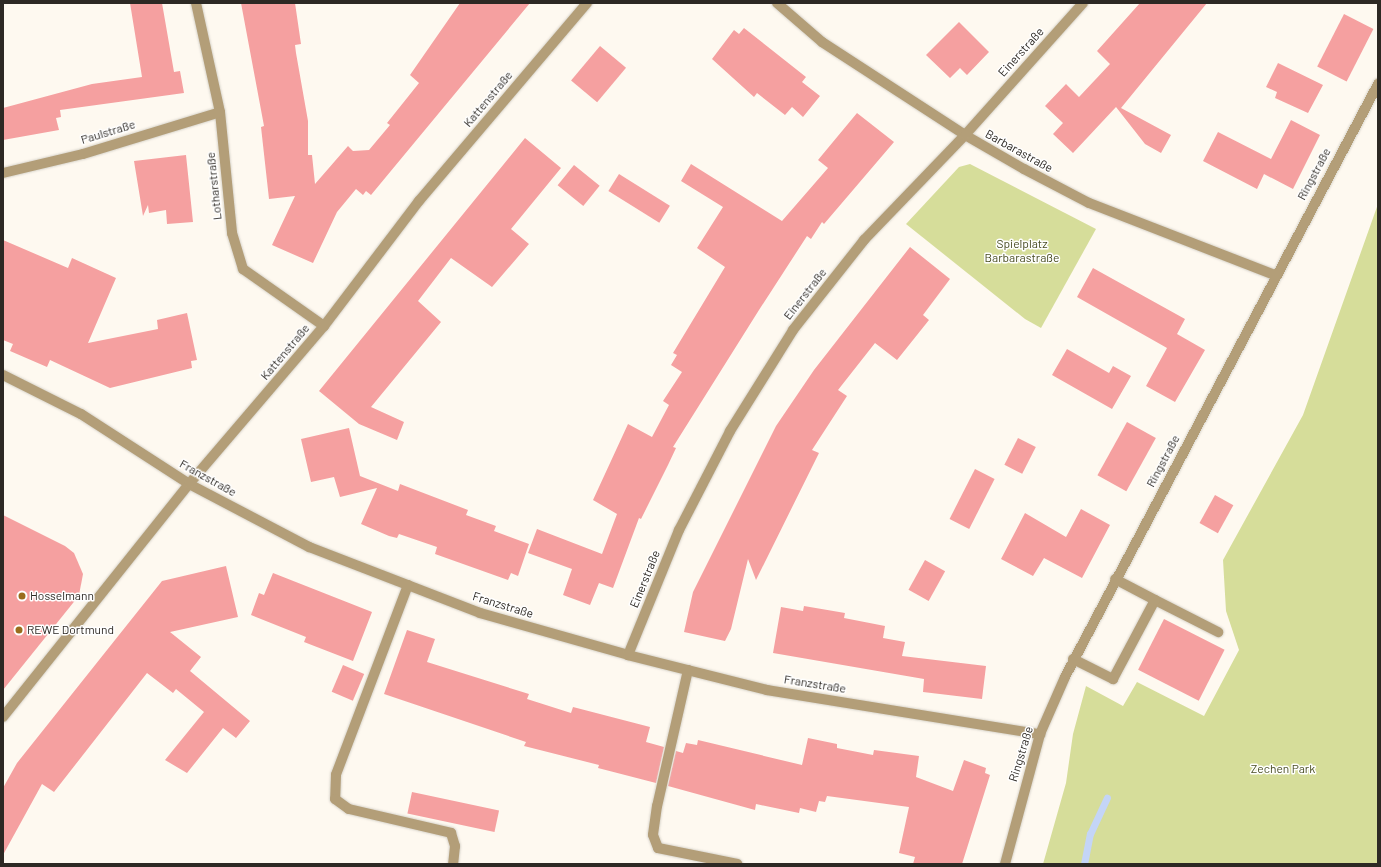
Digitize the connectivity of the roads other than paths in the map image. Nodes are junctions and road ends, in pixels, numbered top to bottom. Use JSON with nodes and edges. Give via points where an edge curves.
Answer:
{"nodes":[{"id":1,"x":196,"y":3,"type":"edge"},
{"id":2,"x":587,"y":3,"type":"edge"},
{"id":3,"x":777,"y":3,"type":"edge"},
{"id":4,"x":1082,"y":3,"type":"edge"},
{"id":5,"x":1378,"y":84,"type":"edge"},
{"id":6,"x":220,"y":112,"type":"junction"},
{"id":7,"x":965,"y":135,"type":"junction"},
{"id":8,"x":3,"y":173,"type":"edge"},
{"id":9,"x":1275,"y":275,"type":"junction"},
{"id":10,"x":324,"y":326,"type":"junction"},
{"id":11,"x":3,"y":375,"type":"edge"},
{"id":12,"x":189,"y":484,"type":"junction"},
{"id":13,"x":1115,"y":579,"type":"junction"},
{"id":14,"x":408,"y":585,"type":"junction"},
{"id":15,"x":1155,"y":600,"type":"junction"},
{"id":16,"x":1218,"y":632,"type":"dead end"},
{"id":17,"x":628,"y":655,"type":"junction"},
{"id":18,"x":1074,"y":659,"type":"junction"},
{"id":19,"x":688,"y":670,"type":"junction"},
{"id":20,"x":3,"y":717,"type":"edge"},
{"id":21,"x":1040,"y":734,"type":"junction"},
{"id":22,"x":453,"y":864,"type":"edge"},
{"id":23,"x":737,"y":864,"type":"edge"},
{"id":24,"x":1005,"y":864,"type":"edge"}],
"edges":[{"from":1,"to":6,"type":"street","name":"Lotharstraße"},
{"from":2,"to":10,"type":"street","name":"Kattenstraße","via":[[419,201]]},
{"from":3,"to":7,"type":"street","name":"Barbarastraße","via":[[822,42]]},
{"from":4,"to":7,"type":"street","name":"Einerstraße"},
{"from":5,"to":9,"type":"street","name":"Ringstraße"},
{"from":6,"to":8,"type":"street","name":"Paulstraße","via":[[83,154]]},
{"from":6,"to":10,"type":"street","name":"Lotharstraße","via":[[232,233],[244,269]]},
{"from":7,"to":9,"type":"street","name":"Barbarastraße","via":[[1089,203]]},
{"from":7,"to":17,"type":"street","name":"Einerstraße","via":[[864,240],[793,330],[730,431],[679,530]]},
{"from":9,"to":13,"type":"street","name":"Ringstraße"},
{"from":10,"to":12,"type":"street","name":"Kattenstraße"},
{"from":11,"to":12,"type":"street","name":"Franzstraße","via":[[81,414]]},
{"from":12,"to":14,"type":"street","name":"Franzstraße","via":[[309,547]]},
{"from":12,"to":20,"type":"street","name":"Kattenstraße"},
{"from":13,"to":15,"type":"street"},
{"from":13,"to":18,"type":"street","name":"Ringstraße"},
{"from":14,"to":17,"type":"street","name":"Franzstraße","via":[[480,613]]},
{"from":14,"to":22,"type":"street","via":[[336,775],[335,799],[349,809],[451,833],[455,846]]},
{"from":15,"to":16,"type":"street"},
{"from":15,"to":18,"type":"street","via":[[1113,679]]},
{"from":17,"to":19,"type":"street","name":"Franzstraße"},
{"from":18,"to":21,"type":"street","name":"Ringstraße"},
{"from":19,"to":21,"type":"street","name":"Franzstraße","via":[[767,690]]},
{"from":19,"to":23,"type":"street","via":[[657,806],[653,835],[658,848]]},
{"from":21,"to":24,"type":"street","name":"Ringstraße"}]}
